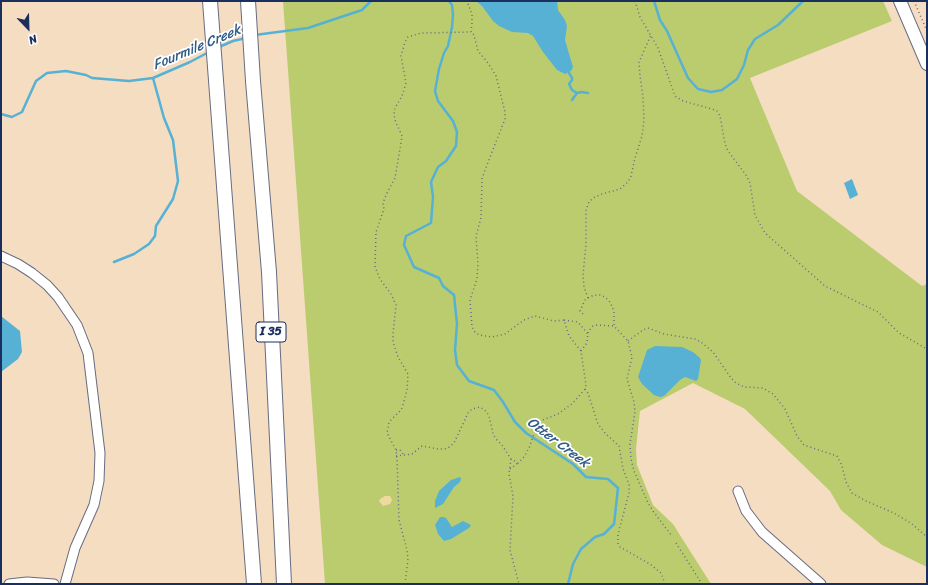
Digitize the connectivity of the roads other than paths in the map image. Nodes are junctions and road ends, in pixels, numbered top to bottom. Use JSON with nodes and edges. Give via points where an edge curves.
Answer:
{"nodes":[{"id":1,"x":210,"y":1,"type":"edge"},
{"id":2,"x":900,"y":1,"type":"edge"},
{"id":3,"x":249,"y":2,"type":"edge"},
{"id":4,"x":927,"y":64,"type":"edge"},
{"id":5,"x":1,"y":256,"type":"edge"},
{"id":6,"x":738,"y":491,"type":"dead end"},
{"id":7,"x":9,"y":584,"type":"edge"},
{"id":8,"x":54,"y":584,"type":"edge"},
{"id":9,"x":65,"y":584,"type":"edge"},
{"id":10,"x":254,"y":584,"type":"edge"},
{"id":11,"x":284,"y":584,"type":"edge"},
{"id":12,"x":821,"y":584,"type":"edge"}],
"edges":[{"from":1,"to":10,"type":"highway"},
{"from":2,"to":4,"type":"main road"},
{"from":3,"to":11,"type":"highway","number":"I 35","via":[[268,272]]},
{"from":5,"to":9,"type":"street","via":[[32,273],[58,297],[76,325],[88,353],[100,453],[99,481],[94,505],[75,548]]},
{"from":6,"to":12,"type":"street","via":[[746,511],[762,532]]},
{"from":7,"to":8,"type":"street"}]}
